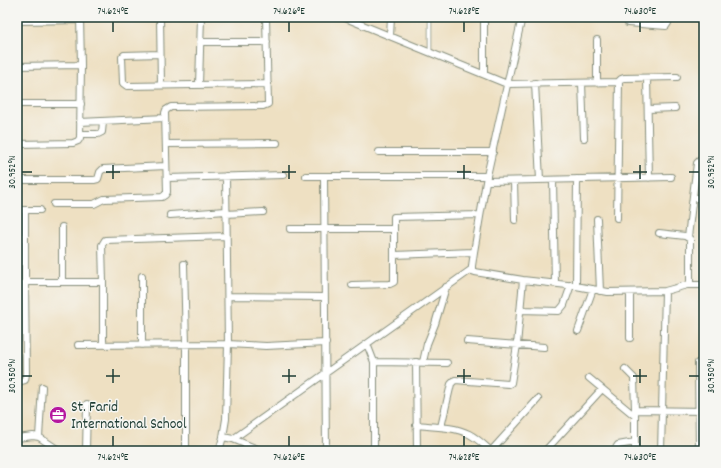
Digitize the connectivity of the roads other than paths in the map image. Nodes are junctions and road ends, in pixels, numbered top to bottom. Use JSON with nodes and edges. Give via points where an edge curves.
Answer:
{"nodes":[{"id":1,"x":160,"y":17,"type":"edge"},
{"id":2,"x":200,"y":17,"type":"edge"},
{"id":3,"x":266,"y":17,"type":"edge"},
{"id":4,"x":343,"y":17,"type":"edge"},
{"id":5,"x":391,"y":17,"type":"edge"},
{"id":6,"x":430,"y":17,"type":"edge"},
{"id":7,"x":484,"y":17,"type":"edge"},
{"id":8,"x":522,"y":17,"type":"edge"},
{"id":9,"x":669,"y":17,"type":"edge"},
{"id":10,"x":80,"y":19,"type":"edge"},
{"id":11,"x":354,"y":19,"type":"edge"},
{"id":12,"x":17,"y":22,"type":"edge"},
{"id":13,"x":628,"y":23,"type":"dead end"},
{"id":14,"x":390,"y":36,"type":"junction"},
{"id":15,"x":597,"y":40,"type":"dead end"},
{"id":16,"x":200,"y":42,"type":"junction"},
{"id":17,"x":267,"y":42,"type":"junction"},
{"id":18,"x":430,"y":52,"type":"junction"},
{"id":19,"x":160,"y":54,"type":"junction"},
{"id":20,"x":81,"y":65,"type":"junction"},
{"id":21,"x":17,"y":66,"type":"edge"},
{"id":22,"x":484,"y":74,"type":"junction"},
{"id":23,"x":677,"y":77,"type":"dead end"},
{"id":24,"x":647,"y":78,"type":"junction"},
{"id":25,"x":619,"y":82,"type":"junction"},
{"id":26,"x":582,"y":83,"type":"junction"},
{"id":27,"x":597,"y":83,"type":"junction"},
{"id":28,"x":199,"y":84,"type":"junction"},
{"id":29,"x":268,"y":84,"type":"junction"},
{"id":30,"x":507,"y":84,"type":"junction"},
{"id":31,"x":535,"y":84,"type":"junction"},
{"id":32,"x":161,"y":85,"type":"junction"},
{"id":33,"x":17,"y":104,"type":"edge"},
{"id":34,"x":81,"y":104,"type":"junction"},
{"id":35,"x":676,"y":108,"type":"dead end"},
{"id":36,"x":648,"y":109,"type":"junction"},
{"id":37,"x":165,"y":118,"type":"junction"},
{"id":38,"x":80,"y":122,"type":"junction"},
{"id":39,"x":103,"y":122,"type":"junction"},
{"id":40,"x":80,"y":134,"type":"junction"},
{"id":41,"x":584,"y":138,"type":"dead end"},
{"id":42,"x":276,"y":143,"type":"dead end"},
{"id":43,"x":17,"y":144,"type":"edge"},
{"id":44,"x":166,"y":144,"type":"junction"},
{"id":45,"x":379,"y":152,"type":"dead end"},
{"id":46,"x":493,"y":152,"type":"junction"},
{"id":47,"x":704,"y":160,"type":"edge"},
{"id":48,"x":166,"y":166,"type":"junction"},
{"id":49,"x":283,"y":175,"type":"dead end"},
{"id":50,"x":226,"y":176,"type":"junction"},
{"id":51,"x":306,"y":176,"type":"dead end"},
{"id":52,"x":324,"y":176,"type":"junction"},
{"id":53,"x":671,"y":177,"type":"dead end"},
{"id":54,"x":167,"y":178,"type":"junction"},
{"id":55,"x":617,"y":178,"type":"junction"},
{"id":56,"x":649,"y":178,"type":"junction"},
{"id":57,"x":487,"y":179,"type":"junction"},
{"id":58,"x":577,"y":179,"type":"junction"},
{"id":59,"x":17,"y":180,"type":"edge"},
{"id":60,"x":540,"y":180,"type":"junction"},
{"id":61,"x":553,"y":180,"type":"junction"},
{"id":62,"x":514,"y":181,"type":"junction"},
{"id":63,"x":693,"y":198,"type":"junction"},
{"id":64,"x":704,"y":198,"type":"edge"},
{"id":65,"x":54,"y":204,"type":"dead end"},
{"id":66,"x":17,"y":210,"type":"edge"},
{"id":67,"x":25,"y":210,"type":"junction"},
{"id":68,"x":40,"y":210,"type":"dead end"},
{"id":69,"x":263,"y":212,"type":"dead end"},
{"id":70,"x":226,"y":213,"type":"junction"},
{"id":71,"x":170,"y":215,"type":"dead end"},
{"id":72,"x":480,"y":215,"type":"junction"},
{"id":73,"x":617,"y":218,"type":"dead end"},
{"id":74,"x":597,"y":219,"type":"dead end"},
{"id":75,"x":514,"y":220,"type":"dead end"},
{"id":76,"x":62,"y":227,"type":"dead end"},
{"id":77,"x":290,"y":229,"type":"dead end"},
{"id":78,"x":393,"y":229,"type":"junction"},
{"id":79,"x":324,"y":230,"type":"junction"},
{"id":80,"x":659,"y":232,"type":"dead end"},
{"id":81,"x":226,"y":236,"type":"junction"},
{"id":82,"x":688,"y":237,"type":"junction"},
{"id":83,"x":474,"y":252,"type":"junction"},
{"id":84,"x":394,"y":255,"type":"junction"},
{"id":85,"x":184,"y":264,"type":"dead end"},
{"id":86,"x":472,"y":269,"type":"junction"},
{"id":87,"x":142,"y":276,"type":"dead end"},
{"id":88,"x":522,"y":280,"type":"junction"},
{"id":89,"x":25,"y":282,"type":"junction"},
{"id":90,"x":62,"y":282,"type":"junction"},
{"id":91,"x":103,"y":282,"type":"junction"},
{"id":92,"x":555,"y":283,"type":"junction"},
{"id":93,"x":352,"y":285,"type":"dead end"},
{"id":94,"x":690,"y":285,"type":"junction"},
{"id":95,"x":573,"y":286,"type":"junction"},
{"id":96,"x":704,"y":286,"type":"edge"},
{"id":97,"x":446,"y":287,"type":"junction"},
{"id":98,"x":593,"y":289,"type":"junction"},
{"id":99,"x":600,"y":291,"type":"junction"},
{"id":100,"x":630,"y":292,"type":"junction"},
{"id":101,"x":665,"y":292,"type":"junction"},
{"id":102,"x":228,"y":296,"type":"junction"},
{"id":103,"x":325,"y":297,"type":"junction"},
{"id":104,"x":520,"y":310,"type":"junction"},
{"id":105,"x":578,"y":330,"type":"dead end"},
{"id":106,"x":630,"y":338,"type":"dead end"},
{"id":107,"x":467,"y":341,"type":"dead end"},
{"id":108,"x":326,"y":343,"type":"junction"},
{"id":109,"x":228,"y":344,"type":"junction"},
{"id":110,"x":367,"y":344,"type":"junction"},
{"id":111,"x":78,"y":345,"type":"dead end"},
{"id":112,"x":103,"y":345,"type":"junction"},
{"id":113,"x":142,"y":345,"type":"junction"},
{"id":114,"x":186,"y":345,"type":"junction"},
{"id":115,"x":517,"y":345,"type":"junction"},
{"id":116,"x":544,"y":347,"type":"dead end"},
{"id":117,"x":374,"y":362,"type":"junction"},
{"id":118,"x":416,"y":362,"type":"junction"},
{"id":119,"x":423,"y":362,"type":"junction"},
{"id":120,"x":447,"y":363,"type":"dead end"},
{"id":121,"x":698,"y":363,"type":"dead end"},
{"id":122,"x":624,"y":369,"type":"dead end"},
{"id":123,"x":325,"y":373,"type":"junction"},
{"id":124,"x":589,"y":378,"type":"dead end"},
{"id":125,"x":17,"y":382,"type":"edge"},
{"id":126,"x":42,"y":386,"type":"dead end"},
{"id":127,"x":602,"y":389,"type":"junction"},
{"id":128,"x":538,"y":399,"type":"dead end"},
{"id":129,"x":87,"y":404,"type":"dead end"},
{"id":130,"x":661,"y":410,"type":"junction"},
{"id":131,"x":701,"y":411,"type":"edge"},
{"id":132,"x":635,"y":413,"type":"junction"},
{"id":133,"x":416,"y":425,"type":"junction"},
{"id":134,"x":441,"y":427,"type":"junction"},
{"id":135,"x":39,"y":437,"type":"junction"},
{"id":136,"x":223,"y":437,"type":"junction"},
{"id":137,"x":17,"y":438,"type":"edge"},
{"id":138,"x":233,"y":440,"type":"junction"},
{"id":139,"x":635,"y":442,"type":"junction"},
{"id":140,"x":60,"y":451,"type":"edge"},
{"id":141,"x":86,"y":451,"type":"edge"},
{"id":142,"x":186,"y":451,"type":"edge"},
{"id":143,"x":219,"y":451,"type":"edge"},
{"id":144,"x":262,"y":451,"type":"edge"},
{"id":145,"x":326,"y":451,"type":"edge"},
{"id":146,"x":374,"y":451,"type":"edge"},
{"id":147,"x":417,"y":451,"type":"edge"},
{"id":148,"x":491,"y":451,"type":"edge"},
{"id":149,"x":545,"y":451,"type":"edge"},
{"id":150,"x":614,"y":451,"type":"edge"},
{"id":151,"x":635,"y":451,"type":"edge"},
{"id":152,"x":661,"y":451,"type":"edge"},
{"id":153,"x":699,"y":451,"type":"edge"}],
"edges":[{"from":1,"to":19,"type":"street"},
{"from":2,"to":16,"type":"street"},
{"from":3,"to":17,"type":"street"},
{"from":4,"to":11,"type":"street"},
{"from":5,"to":14,"type":"street"},
{"from":6,"to":18,"type":"lane"},
{"from":7,"to":22,"type":"street"},
{"from":8,"to":30,"type":"street"},
{"from":9,"to":13,"type":"street","via":[[666,26]]},
{"from":10,"to":12,"type":"street"},
{"from":10,"to":20,"type":"street"},
{"from":11,"to":14,"type":"street"},
{"from":14,"to":18,"type":"street"},
{"from":15,"to":27,"type":"street"},
{"from":16,"to":17,"type":"street"},
{"from":16,"to":28,"type":"street"},
{"from":17,"to":29,"type":"street"},
{"from":18,"to":22,"type":"street"},
{"from":19,"to":32,"type":"street"},
{"from":19,"to":32,"type":"street","via":[[124,55],[122,82],[127,86]]},
{"from":20,"to":21,"type":"street"},
{"from":20,"to":34,"type":"street"},
{"from":22,"to":30,"type":"street"},
{"from":23,"to":24,"type":"street"},
{"from":24,"to":25,"type":"street","via":[[622,78]]},
{"from":24,"to":36,"type":"street"},
{"from":25,"to":27,"type":"street"},
{"from":25,"to":55,"type":"street"},
{"from":26,"to":27,"type":"street"},
{"from":26,"to":31,"type":"street"},
{"from":26,"to":41,"type":"street"},
{"from":28,"to":29,"type":"street"},
{"from":28,"to":32,"type":"street"},
{"from":29,"to":37,"type":"street","via":[[266,105],[171,107],[166,110]]},
{"from":30,"to":31,"type":"street"},
{"from":30,"to":46,"type":"street"},
{"from":31,"to":60,"type":"street"},
{"from":33,"to":34,"type":"street"},
{"from":34,"to":38,"type":"street"},
{"from":35,"to":36,"type":"street"},
{"from":36,"to":56,"type":"street"},
{"from":37,"to":39,"type":"street"},
{"from":37,"to":44,"type":"street"},
{"from":38,"to":39,"type":"street"},
{"from":38,"to":40,"type":"street"},
{"from":39,"to":40,"type":"street","via":[[102,132]]},
{"from":40,"to":43,"type":"street","via":[[78,141],[73,143]]},
{"from":42,"to":44,"type":"street"},
{"from":44,"to":48,"type":"street"},
{"from":45,"to":46,"type":"street"},
{"from":46,"to":57,"type":"street"},
{"from":47,"to":63,"type":"street","via":[[697,163]]},
{"from":48,"to":54,"type":"street"},
{"from":48,"to":59,"type":"street","via":[[103,169],[98,179],[94,180]]},
{"from":49,"to":50,"type":"street"},
{"from":50,"to":54,"type":"street"},
{"from":50,"to":70,"type":"street"},
{"from":51,"to":52,"type":"street"},
{"from":52,"to":57,"type":"street"},
{"from":52,"to":79,"type":"street"},
{"from":53,"to":56,"type":"street"},
{"from":54,"to":65,"type":"street","via":[[167,192],[162,196],[104,199],[94,204]]},
{"from":55,"to":56,"type":"street"},
{"from":55,"to":58,"type":"street"},
{"from":55,"to":73,"type":"street"},
{"from":57,"to":62,"type":"street"},
{"from":57,"to":72,"type":"street"},
{"from":58,"to":61,"type":"street"},
{"from":58,"to":95,"type":"street"},
{"from":60,"to":61,"type":"street"},
{"from":60,"to":62,"type":"street"},
{"from":61,"to":92,"type":"street"},
{"from":62,"to":75,"type":"street"},
{"from":63,"to":64,"type":"street"},
{"from":63,"to":82,"type":"street"},
{"from":66,"to":67,"type":"street"},
{"from":67,"to":68,"type":"street"},
{"from":67,"to":89,"type":"street"},
{"from":69,"to":70,"type":"street"},
{"from":70,"to":71,"type":"street"},
{"from":70,"to":81,"type":"street"},
{"from":72,"to":78,"type":"street","via":[[396,216],[393,218]]},
{"from":72,"to":83,"type":"street"},
{"from":74,"to":99,"type":"street"},
{"from":76,"to":90,"type":"street"},
{"from":77,"to":79,"type":"street"},
{"from":78,"to":79,"type":"street"},
{"from":78,"to":84,"type":"street"},
{"from":79,"to":103,"type":"street"},
{"from":80,"to":82,"type":"street"},
{"from":81,"to":91,"type":"street","via":[[105,240],[102,245]]},
{"from":81,"to":102,"type":"street"},
{"from":82,"to":94,"type":"street","via":[[691,241]]},
{"from":83,"to":84,"type":"street"},
{"from":83,"to":86,"type":"street"},
{"from":84,"to":93,"type":"street","via":[[392,284]]},
{"from":85,"to":114,"type":"street"},
{"from":86,"to":88,"type":"street","via":[[475,272]]},
{"from":86,"to":97,"type":"street"},
{"from":87,"to":113,"type":"street"},
{"from":88,"to":92,"type":"street"},
{"from":88,"to":104,"type":"street"},
{"from":89,"to":90,"type":"street"},
{"from":89,"to":125,"type":"street","via":[[26,377],[23,381]]},
{"from":90,"to":91,"type":"street"},
{"from":91,"to":112,"type":"street"},
{"from":92,"to":95,"type":"street"},
{"from":94,"to":96,"type":"street"},
{"from":94,"to":101,"type":"street"},
{"from":95,"to":98,"type":"street"},
{"from":95,"to":104,"type":"street","via":[[559,311]]},
{"from":97,"to":110,"type":"street"},
{"from":97,"to":119,"type":"street","via":[[426,344]]},
{"from":98,"to":99,"type":"street"},
{"from":98,"to":105,"type":"street"},
{"from":99,"to":100,"type":"street"},
{"from":100,"to":101,"type":"street"},
{"from":100,"to":106,"type":"street"},
{"from":101,"to":130,"type":"street"},
{"from":102,"to":103,"type":"street"},
{"from":102,"to":109,"type":"street"},
{"from":103,"to":108,"type":"street"},
{"from":104,"to":115,"type":"street"},
{"from":107,"to":115,"type":"street"},
{"from":108,"to":109,"type":"street","via":[[266,346]]},
{"from":108,"to":123,"type":"street"},
{"from":109,"to":114,"type":"street"},
{"from":109,"to":136,"type":"street","via":[[226,419]]},
{"from":110,"to":117,"type":"street"},
{"from":110,"to":123,"type":"street"},
{"from":111,"to":112,"type":"street"},
{"from":112,"to":113,"type":"street"},
{"from":113,"to":114,"type":"street"},
{"from":114,"to":142,"type":"street"},
{"from":115,"to":116,"type":"street"},
{"from":115,"to":134,"type":"street","via":[[510,384],[459,379],[451,384]]},
{"from":117,"to":118,"type":"street"},
{"from":117,"to":146,"type":"street"},
{"from":118,"to":119,"type":"street"},
{"from":118,"to":133,"type":"street"},
{"from":119,"to":120,"type":"street"},
{"from":121,"to":131,"type":"street"},
{"from":122,"to":132,"type":"street","via":[[634,378]]},
{"from":123,"to":138,"type":"street"},
{"from":123,"to":145,"type":"street"},
{"from":124,"to":127,"type":"street"},
{"from":126,"to":135,"type":"street"},
{"from":127,"to":132,"type":"street"},
{"from":127,"to":149,"type":"street"},
{"from":128,"to":148,"type":"street"},
{"from":129,"to":141,"type":"street"},
{"from":130,"to":131,"type":"street"},
{"from":130,"to":132,"type":"street"},
{"from":130,"to":152,"type":"street"},
{"from":131,"to":153,"type":"street"},
{"from":132,"to":139,"type":"street"},
{"from":133,"to":134,"type":"street"},
{"from":133,"to":147,"type":"street"},
{"from":134,"to":148,"type":"street","via":[[468,434]]},
{"from":135,"to":137,"type":"street"},
{"from":135,"to":140,"type":"street"},
{"from":136,"to":138,"type":"street"},
{"from":136,"to":143,"type":"street"},
{"from":138,"to":144,"type":"street"},
{"from":139,"to":150,"type":"street","via":[[618,445]]},
{"from":139,"to":151,"type":"street"}]}
